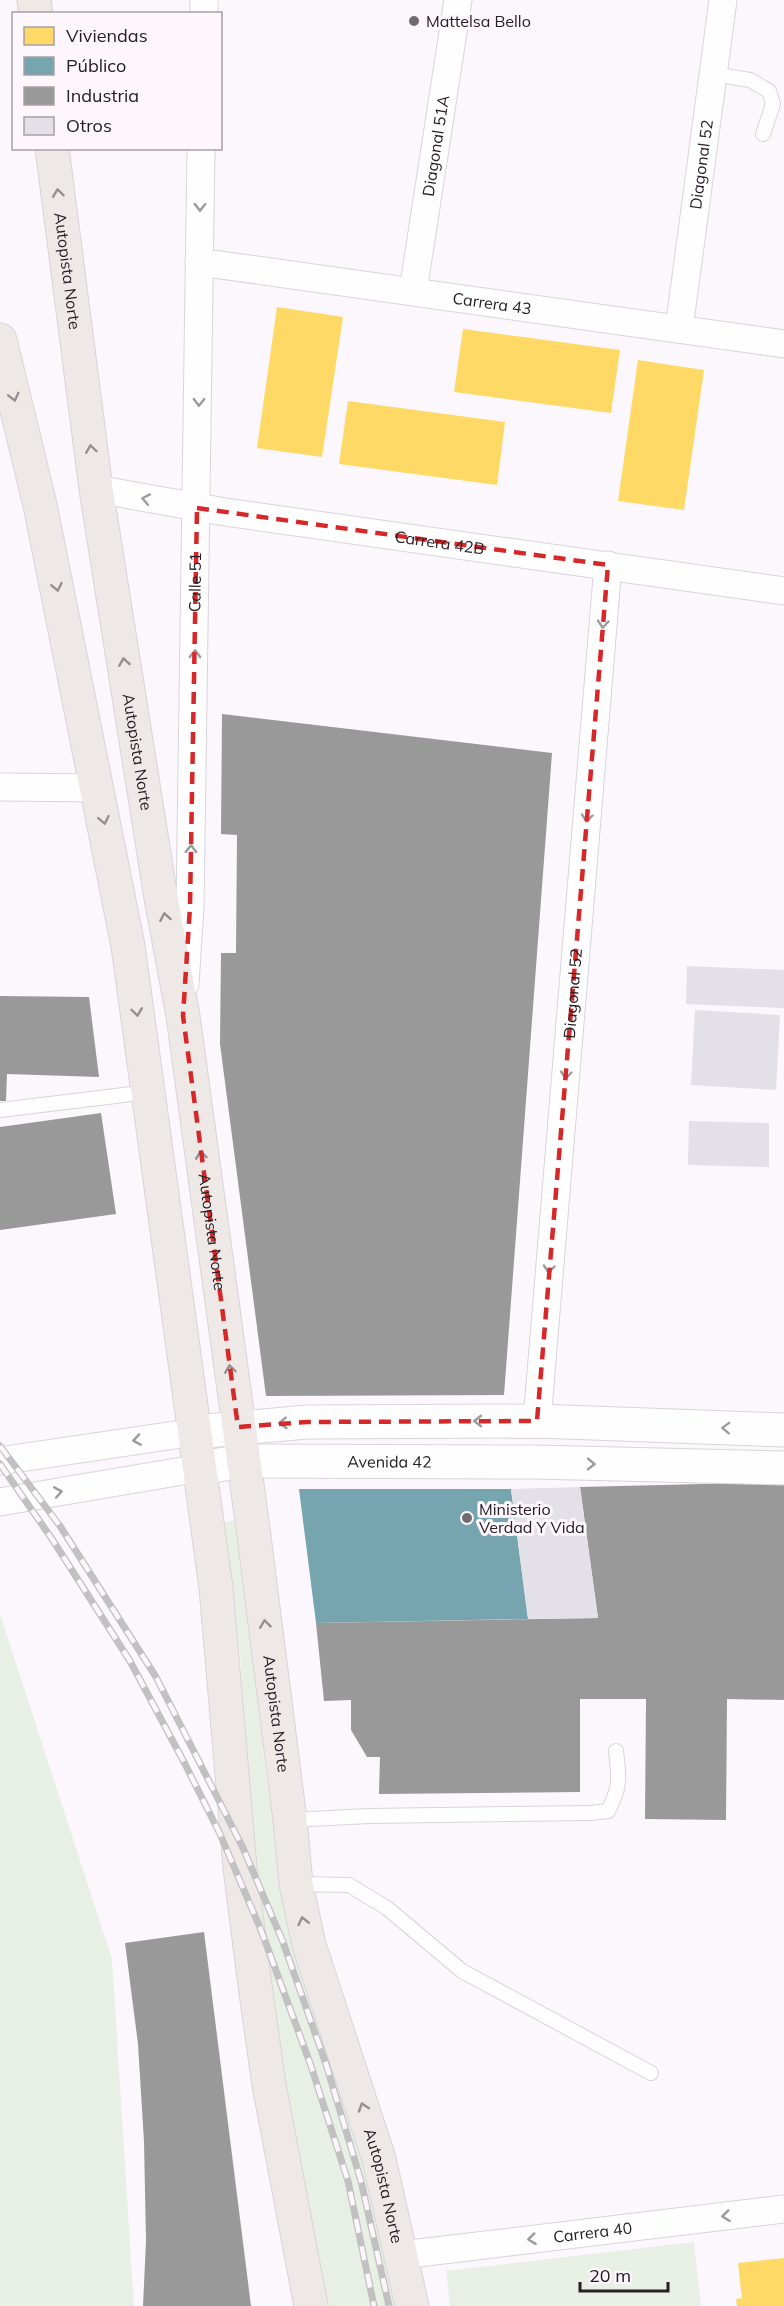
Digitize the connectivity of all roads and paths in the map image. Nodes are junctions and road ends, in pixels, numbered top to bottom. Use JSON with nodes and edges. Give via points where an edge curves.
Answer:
{"nodes":[{"id":1,"x":458,"y":0,"type":"edge"},
{"id":2,"x":723,"y":0,"type":"edge"},
{"id":3,"x":713,"y":74,"type":"junction"},
{"id":4,"x":763,"y":134,"type":"dead end"},
{"id":5,"x":52,"y":150,"type":"edge"},
{"id":6,"x":201,"y":150,"type":"edge"},
{"id":7,"x":199,"y":262,"type":"junction"},
{"id":8,"x":413,"y":291,"type":"junction"},
{"id":9,"x":678,"y":329,"type":"junction"},
{"id":10,"x":0,"y":340,"type":"edge"},
{"id":11,"x":784,"y":344,"type":"edge"},
{"id":12,"x":96,"y":489,"type":"junction"},
{"id":13,"x":197,"y":508,"type":"junction"},
{"id":14,"x":608,"y":565,"type":"junction"},
{"id":15,"x":784,"y":591,"type":"edge"},
{"id":16,"x":0,"y":787,"type":"edge"},
{"id":17,"x":98,"y":788,"type":"junction"},
{"id":18,"x":183,"y":1016,"type":"junction"},
{"id":19,"x":148,"y":1092,"type":"junction"},
{"id":20,"x":0,"y":1110,"type":"edge"},
{"id":21,"x":537,"y":1421,"type":"junction"},
{"id":22,"x":238,"y":1427,"type":"junction"},
{"id":23,"x":784,"y":1430,"type":"edge"},
{"id":24,"x":195,"y":1432,"type":"junction"},
{"id":25,"x":0,"y":1461,"type":"edge"},
{"id":26,"x":243,"y":1461,"type":"junction"},
{"id":27,"x":200,"y":1468,"type":"junction"},
{"id":28,"x":784,"y":1468,"type":"edge"},
{"id":29,"x":0,"y":1502,"type":"edge"},
{"id":30,"x":616,"y":1751,"type":"dead end"},
{"id":31,"x":290,"y":1820,"type":"junction"},
{"id":32,"x":296,"y":1884,"type":"junction"},
{"id":33,"x":651,"y":2073,"type":"dead end"},
{"id":34,"x":784,"y":2209,"type":"edge"},
{"id":35,"x":402,"y":2255,"type":"junction"},
{"id":36,"x":311,"y":2306,"type":"edge"},
{"id":37,"x":412,"y":2306,"type":"edge"}],
"edges":[{"from":1,"to":8,"type":"street","name":"Diagonal 51A"},
{"from":2,"to":3,"type":"street","name":"Diagonal 52"},
{"from":3,"to":4,"type":"lane","via":[[750,80],[769,91],[773,104]]},
{"from":3,"to":9,"type":"street","name":"Diagonal 52"},
{"from":12,"to":5,"type":"main road","name":"Autopista Norte","one_way":true},
{"from":6,"to":7,"type":"street","name":"Calle 51","one_way":true},
{"from":7,"to":8,"type":"street","name":"Carrera 43"},
{"from":7,"to":13,"type":"street","name":"Calle 51","one_way":true},
{"from":8,"to":9,"type":"street","name":"Carrera 43"},
{"from":9,"to":11,"type":"street","name":"Carrera 43"},
{"from":10,"to":17,"type":"main road","one_way":true,"via":[[40,505]]},
{"from":13,"to":12,"type":"street","name":"Carrera 42B","one_way":true},
{"from":18,"to":12,"type":"main road","name":"Autopista Norte","one_way":true},
{"from":13,"to":14,"type":"street","name":"Carrera 42B"},
{"from":18,"to":13,"type":"street","name":"Calle 51","one_way":true,"via":[[190,908]]},
{"from":14,"to":15,"type":"street","name":"Carrera 42B"},
{"from":14,"to":21,"type":"street","name":"Diagonal 52","one_way":true},
{"from":16,"to":17,"type":"street"},
{"from":17,"to":19,"type":"main road","one_way":true,"via":[[128,946]]},
{"from":22,"to":18,"type":"main road","name":"Autopista Norte","one_way":true},
{"from":19,"to":20,"type":"lane"},
{"from":19,"to":24,"type":"main road"},
{"from":21,"to":22,"type":"street","one_way":true,"via":[[307,1422]]},
{"from":23,"to":21,"type":"street","one_way":true},
{"from":22,"to":24,"type":"street"},
{"from":22,"to":26,"type":"main road","name":"Autopista Norte"},
{"from":24,"to":25,"type":"street","one_way":true},
{"from":24,"to":27,"type":"main road"},
{"from":26,"to":27,"type":"street","name":"Avenida 42"},
{"from":26,"to":28,"type":"street","name":"Avenida 42","one_way":true},
{"from":31,"to":26,"type":"main road","name":"Autopista Norte","one_way":true},
{"from":29,"to":27,"type":"street","name":"Avenida 42","one_way":true},
{"from":27,"to":36,"type":"main road","via":[[222,1638],[240,1868],[255,1982],[269,2085]]},
{"from":30,"to":31,"type":"lane","via":[[620,1778],[608,1811]]},
{"from":31,"to":32,"type":"main road","name":"Autopista Norte"},
{"from":32,"to":33,"type":"lane","via":[[349,1885],[387,1908],[462,1971]]},
{"from":35,"to":32,"type":"main road","name":"Autopista Norte","one_way":true,"via":[[379,2159],[309,1945]]},
{"from":34,"to":35,"type":"street","name":"Carrera 40","one_way":true},
{"from":35,"to":37,"type":"main road","name":"Autopista Norte"}]}
